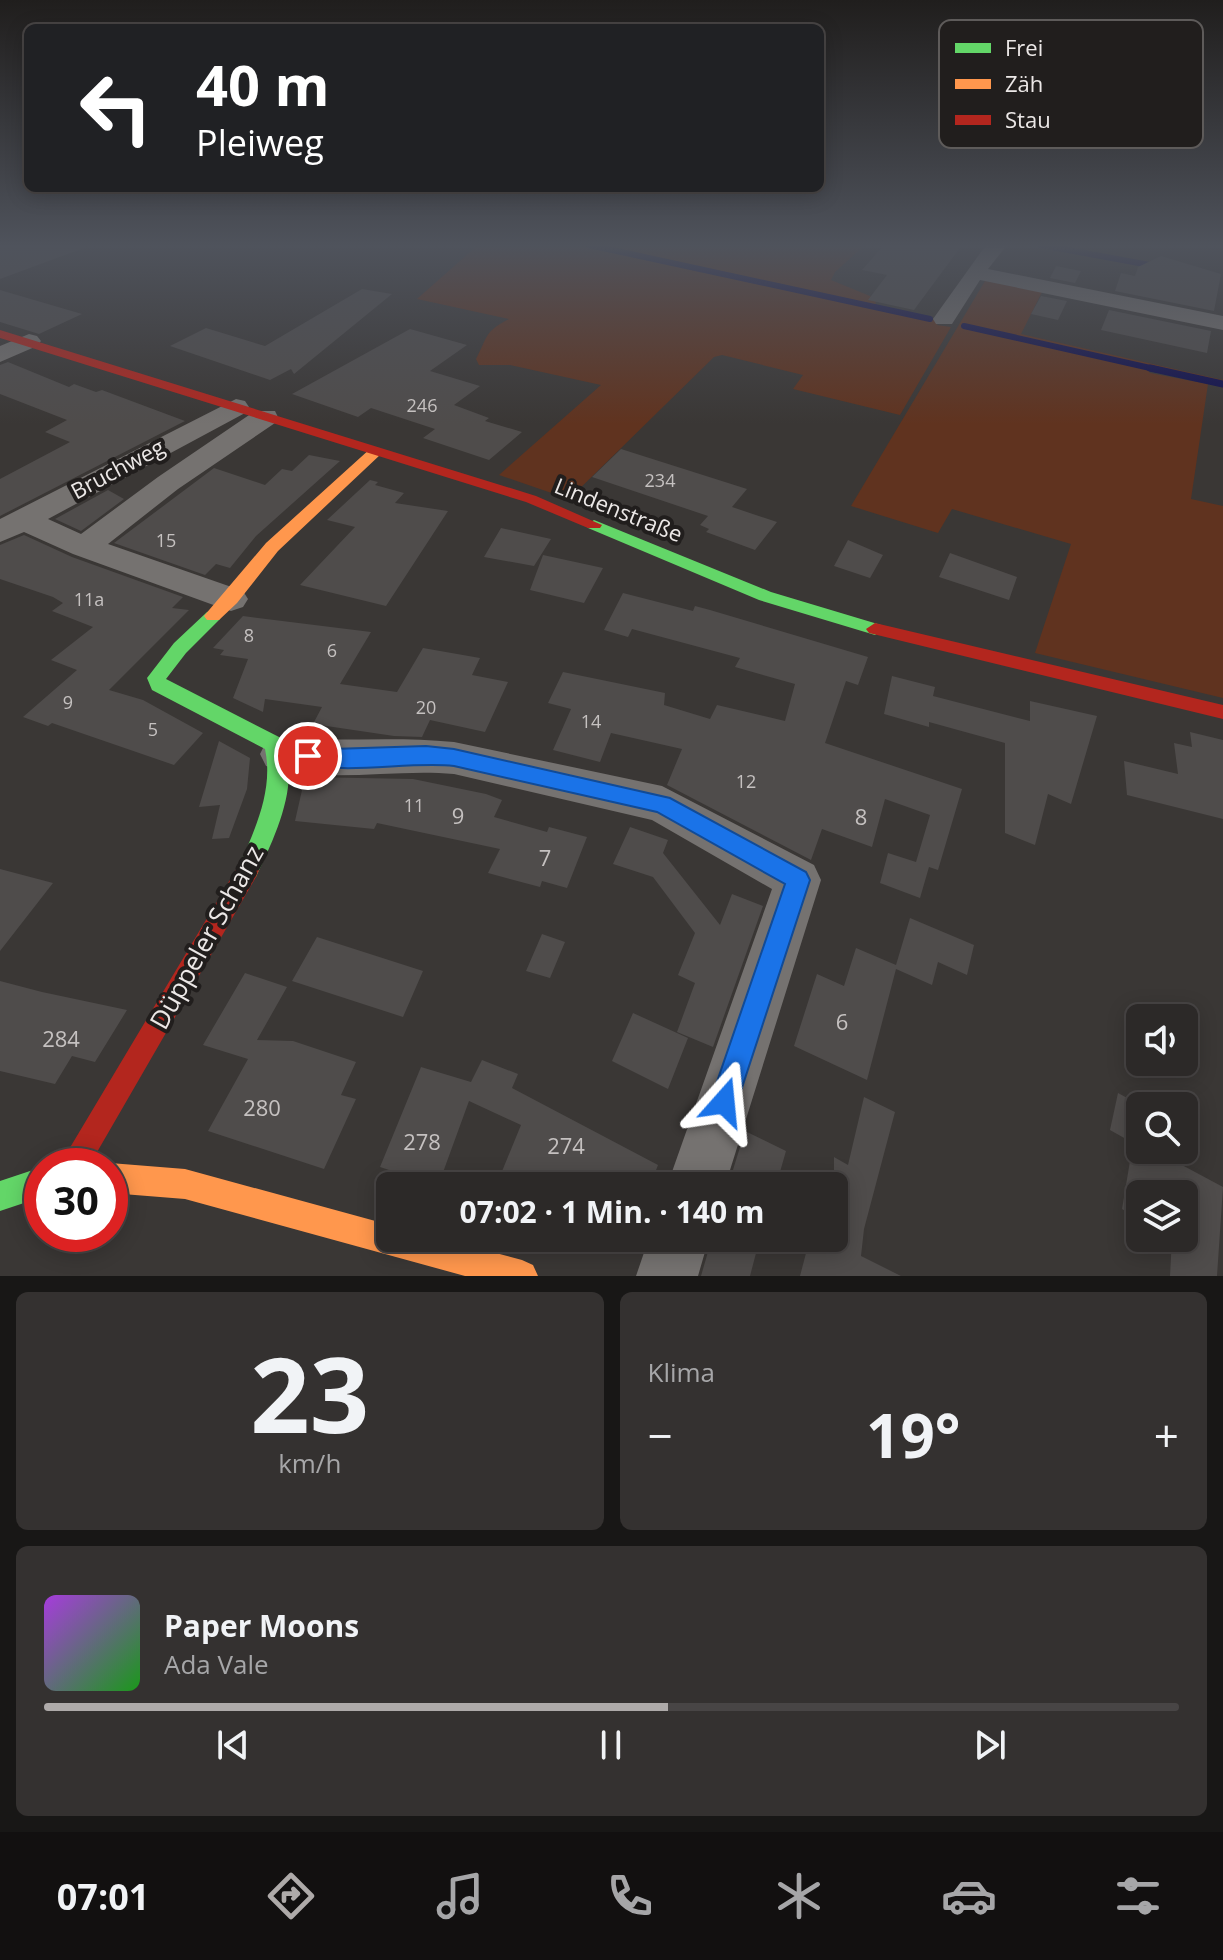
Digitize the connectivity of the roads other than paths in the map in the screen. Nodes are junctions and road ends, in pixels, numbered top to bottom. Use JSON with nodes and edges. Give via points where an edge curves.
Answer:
{"nodes":[{"id":1,"x":953,"y":305,"type":"edge"},
{"id":2,"x":1131,"y":305,"type":"edge"},
{"id":3,"x":944,"y":319,"type":"dead end"},
{"id":4,"x":1223,"y":323,"type":"edge"},
{"id":5,"x":0,"y":334,"type":"edge"},
{"id":6,"x":29,"y":341,"type":"junction"},
{"id":7,"x":0,"y":355,"type":"edge"},
{"id":8,"x":236,"y":407,"type":"junction"},
{"id":9,"x":265,"y":417,"type":"junction"},
{"id":10,"x":376,"y":451,"type":"junction"},
{"id":11,"x":11,"y":526,"type":"edge"},
{"id":12,"x":84,"y":547,"type":"junction"},
{"id":13,"x":231,"y":599,"type":"junction"},
{"id":14,"x":1223,"y":712,"type":"edge"},
{"id":15,"x":280,"y":754,"type":"junction"},
{"id":16,"x":84,"y":1148,"type":"edge"},
{"id":17,"x":701,"y":1172,"type":"edge"},
{"id":18,"x":128,"y":1179,"type":"edge"},
{"id":19,"x":24,"y":1188,"type":"edge"},
{"id":20,"x":0,"y":1196,"type":"edge"},
{"id":21,"x":675,"y":1252,"type":"edge"},
{"id":22,"x":522,"y":1276,"type":"edge"},
{"id":23,"x":667,"y":1276,"type":"edge"}],
"edges":[{"from":1,"to":3,"type":"street"},
{"from":2,"to":4,"type":"street"},
{"from":5,"to":6,"type":"street","name":"Lindenstraße"},
{"from":6,"to":7,"type":"street"},
{"from":6,"to":8,"type":"street","name":"Lindenstraße"},
{"from":8,"to":9,"type":"street","name":"Lindenstraße"},
{"from":8,"to":11,"type":"street","name":"Bruchweg"},
{"from":9,"to":10,"type":"street","name":"Lindenstraße"},
{"from":9,"to":12,"type":"street","name":"Bruchweg"},
{"from":10,"to":13,"type":"street","via":[[272,547]]},
{"from":10,"to":14,"type":"street","name":"Lindenstraße","via":[[531,499],[765,596],[844,621]]},
{"from":11,"to":12,"type":"street"},
{"from":12,"to":13,"type":"street"},
{"from":13,"to":15,"type":"street","via":[[156,678],[159,685],[263,736]]},
{"from":15,"to":16,"type":"street","name":"Düppeler Schanz","via":[[261,840],[245,876]]},
{"from":15,"to":17,"type":"street","via":[[454,758],[662,804],[798,880]]},
{"from":18,"to":22,"type":"street","via":[[185,1184]]},
{"from":19,"to":20,"type":"street"},
{"from":21,"to":23,"type":"street"}]}
